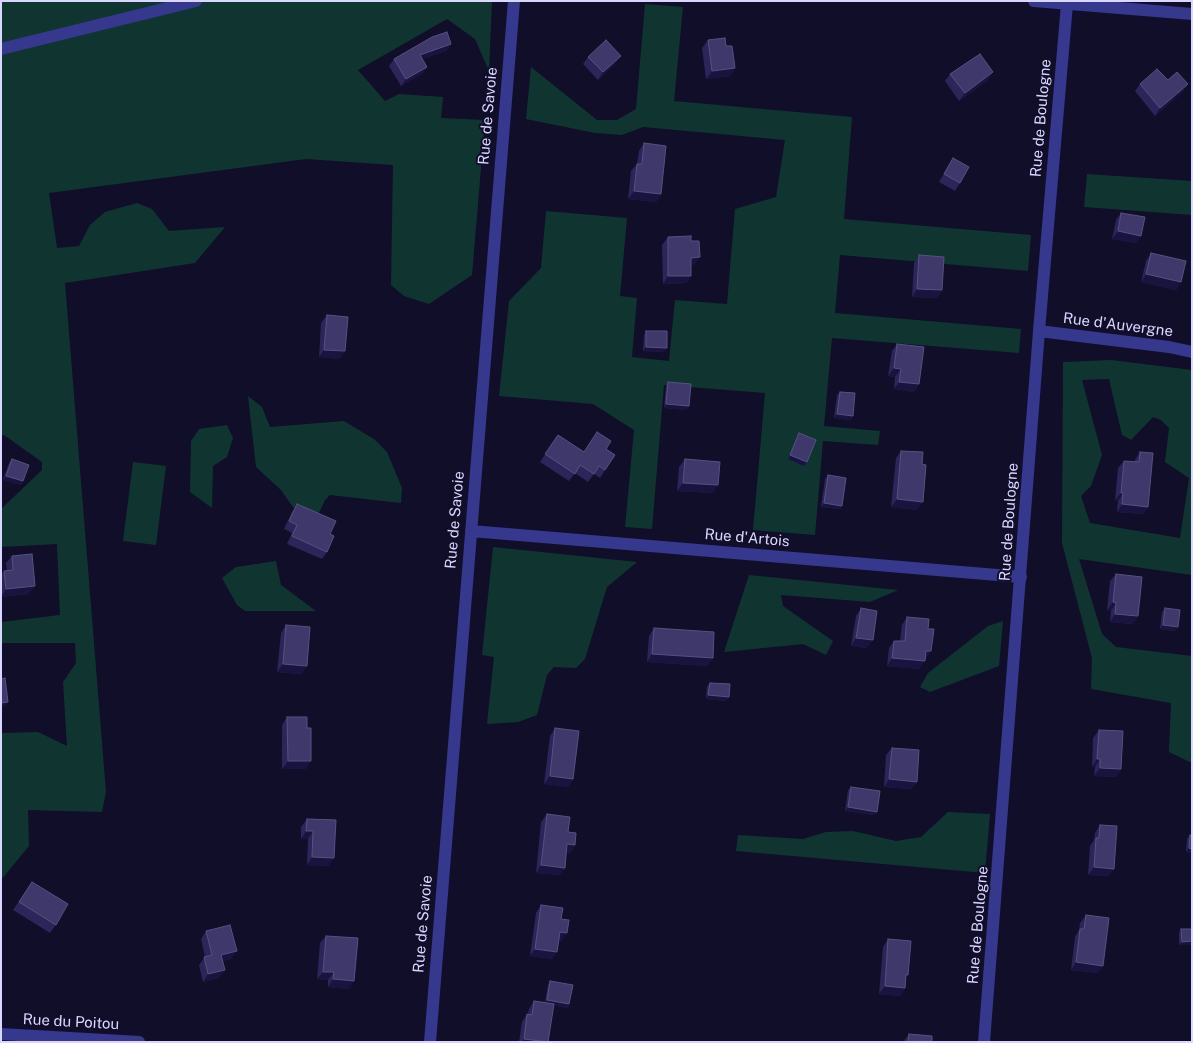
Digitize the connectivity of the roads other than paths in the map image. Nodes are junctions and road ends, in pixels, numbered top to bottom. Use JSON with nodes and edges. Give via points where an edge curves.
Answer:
{"nodes":[{"id":1,"x":196,"y":1,"type":"edge"},
{"id":2,"x":514,"y":1,"type":"edge"},
{"id":3,"x":1034,"y":1,"type":"edge"},
{"id":4,"x":1067,"y":4,"type":"junction"},
{"id":5,"x":1192,"y":14,"type":"edge"},
{"id":6,"x":1,"y":49,"type":"edge"},
{"id":7,"x":1039,"y":331,"type":"junction"},
{"id":8,"x":1192,"y":352,"type":"edge"},
{"id":9,"x":471,"y":531,"type":"junction"},
{"id":10,"x":1021,"y":577,"type":"junction"},
{"id":11,"x":1,"y":1034,"type":"edge"},
{"id":12,"x":138,"y":1042,"type":"edge"},
{"id":13,"x":430,"y":1042,"type":"edge"},
{"id":14,"x":984,"y":1042,"type":"edge"}],
"edges":[{"from":1,"to":6,"type":"street"},
{"from":2,"to":9,"type":"street","name":"Rue de Savoie"},
{"from":3,"to":4,"type":"street"},
{"from":4,"to":5,"type":"street"},
{"from":4,"to":7,"type":"street","name":"Rue de Boulogne"},
{"from":7,"to":8,"type":"street","name":"Rue d'Auvergne"},
{"from":7,"to":10,"type":"street","name":"Rue de Boulogne"},
{"from":9,"to":10,"type":"street","name":"Rue d'Artois"},
{"from":9,"to":13,"type":"street","name":"Rue de Savoie"},
{"from":10,"to":14,"type":"street","name":"Rue de Boulogne"},
{"from":11,"to":12,"type":"street","name":"Rue du Poitou"}]}
